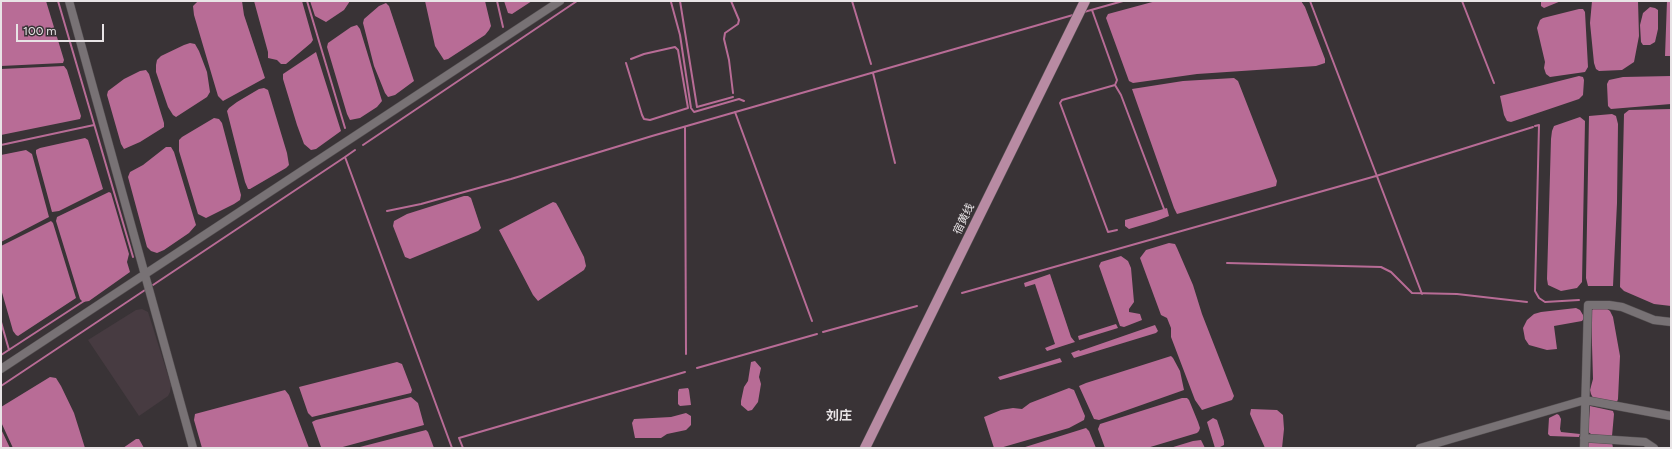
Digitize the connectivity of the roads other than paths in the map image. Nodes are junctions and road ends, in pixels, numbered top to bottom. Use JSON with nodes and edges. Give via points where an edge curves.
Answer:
{"nodes":[{"id":1,"x":69,"y":1,"type":"edge"},
{"id":2,"x":560,"y":1,"type":"edge"},
{"id":3,"x":1085,"y":1,"type":"edge"},
{"id":4,"x":145,"y":273,"type":"junction"},
{"id":5,"x":1671,"y":322,"type":"edge"},
{"id":6,"x":1,"y":369,"type":"edge"},
{"id":7,"x":1585,"y":400,"type":"junction"},
{"id":8,"x":1671,"y":416,"type":"edge"},
{"id":9,"x":1584,"y":438,"type":"junction"},
{"id":10,"x":193,"y":448,"type":"edge"},
{"id":11,"x":865,"y":448,"type":"edge"},
{"id":12,"x":1420,"y":448,"type":"edge"},
{"id":13,"x":1584,"y":448,"type":"edge"},
{"id":14,"x":1654,"y":448,"type":"edge"}],
"edges":[{"from":1,"to":4,"type":"street"},
{"from":2,"to":4,"type":"street"},
{"from":3,"to":11,"type":"main road","name":"宿黄线"},
{"from":4,"to":6,"type":"street"},
{"from":4,"to":10,"type":"street"},
{"from":5,"to":7,"type":"street","via":[[1654,320],[1616,306],[1588,305]]},
{"from":7,"to":8,"type":"street"},
{"from":7,"to":9,"type":"street"},
{"from":7,"to":12,"type":"street"},
{"from":9,"to":13,"type":"street"},
{"from":9,"to":14,"type":"street","via":[[1645,442]]}]}
